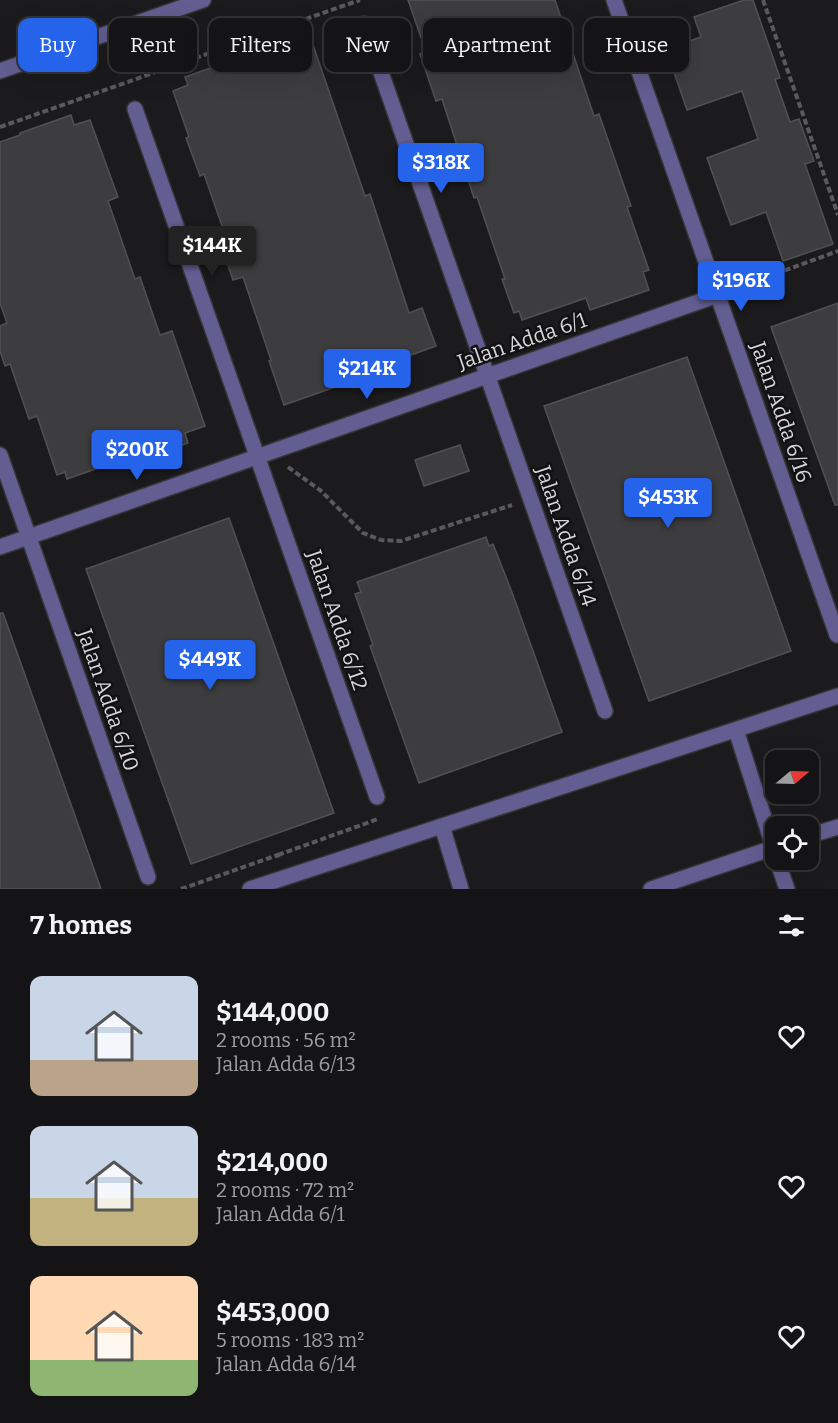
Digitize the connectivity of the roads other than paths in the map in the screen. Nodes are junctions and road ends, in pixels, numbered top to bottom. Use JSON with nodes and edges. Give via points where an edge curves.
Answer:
{"nodes":[{"id":1,"x":203,"y":0,"type":"edge"},
{"id":2,"x":614,"y":0,"type":"edge"},
{"id":3,"x":0,"y":71,"type":"edge"},
{"id":4,"x":381,"y":72,"type":"edge"},
{"id":5,"x":135,"y":109,"type":"dead end"},
{"id":6,"x":718,"y":295,"type":"junction"},
{"id":7,"x":487,"y":375,"type":"junction"},
{"id":8,"x":263,"y":454,"type":"junction"},
{"id":9,"x":0,"y":455,"type":"edge"},
{"id":10,"x":29,"y":537,"type":"junction"},
{"id":11,"x":0,"y":547,"type":"edge"},
{"id":12,"x":837,"y":635,"type":"edge"},
{"id":13,"x":838,"y":696,"type":"edge"},
{"id":14,"x":605,"y":711,"type":"dead end"},
{"id":15,"x":736,"y":730,"type":"junction"},
{"id":16,"x":377,"y":797,"type":"road end"},
{"id":17,"x":765,"y":821,"type":"edge"},
{"id":18,"x":442,"y":826,"type":"junction"},
{"id":19,"x":838,"y":827,"type":"edge"},
{"id":20,"x":819,"y":833,"type":"edge"},
{"id":21,"x":765,"y":855,"type":"edge"},
{"id":22,"x":781,"y":870,"type":"edge"},
{"id":23,"x":148,"y":877,"type":"dead end"},
{"id":24,"x":250,"y":889,"type":"edge"},
{"id":25,"x":461,"y":889,"type":"edge"},
{"id":26,"x":651,"y":889,"type":"edge"},
{"id":27,"x":787,"y":889,"type":"edge"}],
"edges":[{"from":1,"to":3,"type":"street"},
{"from":2,"to":6,"type":"street","name":"Jalan Adda 6/16"},
{"from":4,"to":7,"type":"street","name":"Jalan Adda 6/14"},
{"from":5,"to":8,"type":"street","name":"Jalan Adda 6/12"},
{"from":6,"to":7,"type":"street","name":"Jalan Adda 6/1"},
{"from":6,"to":12,"type":"street","name":"Jalan Adda 6/16"},
{"from":7,"to":8,"type":"street","name":"Jalan Adda 6/1"},
{"from":7,"to":14,"type":"street","name":"Jalan Adda 6/14"},
{"from":8,"to":10,"type":"street","name":"Jalan Adda 6/1"},
{"from":8,"to":16,"type":"street","name":"Jalan Adda 6/12"},
{"from":9,"to":10,"type":"street","name":"Jalan Adda 6/10"},
{"from":10,"to":11,"type":"street","name":"Jalan Adda 6/1"},
{"from":10,"to":23,"type":"street","name":"Jalan Adda 6/10"},
{"from":13,"to":15,"type":"street"},
{"from":15,"to":17,"type":"street"},
{"from":15,"to":18,"type":"street"},
{"from":18,"to":24,"type":"street"},
{"from":18,"to":25,"type":"street"},
{"from":19,"to":20,"type":"street"},
{"from":21,"to":26,"type":"street"},
{"from":22,"to":27,"type":"street"}]}
